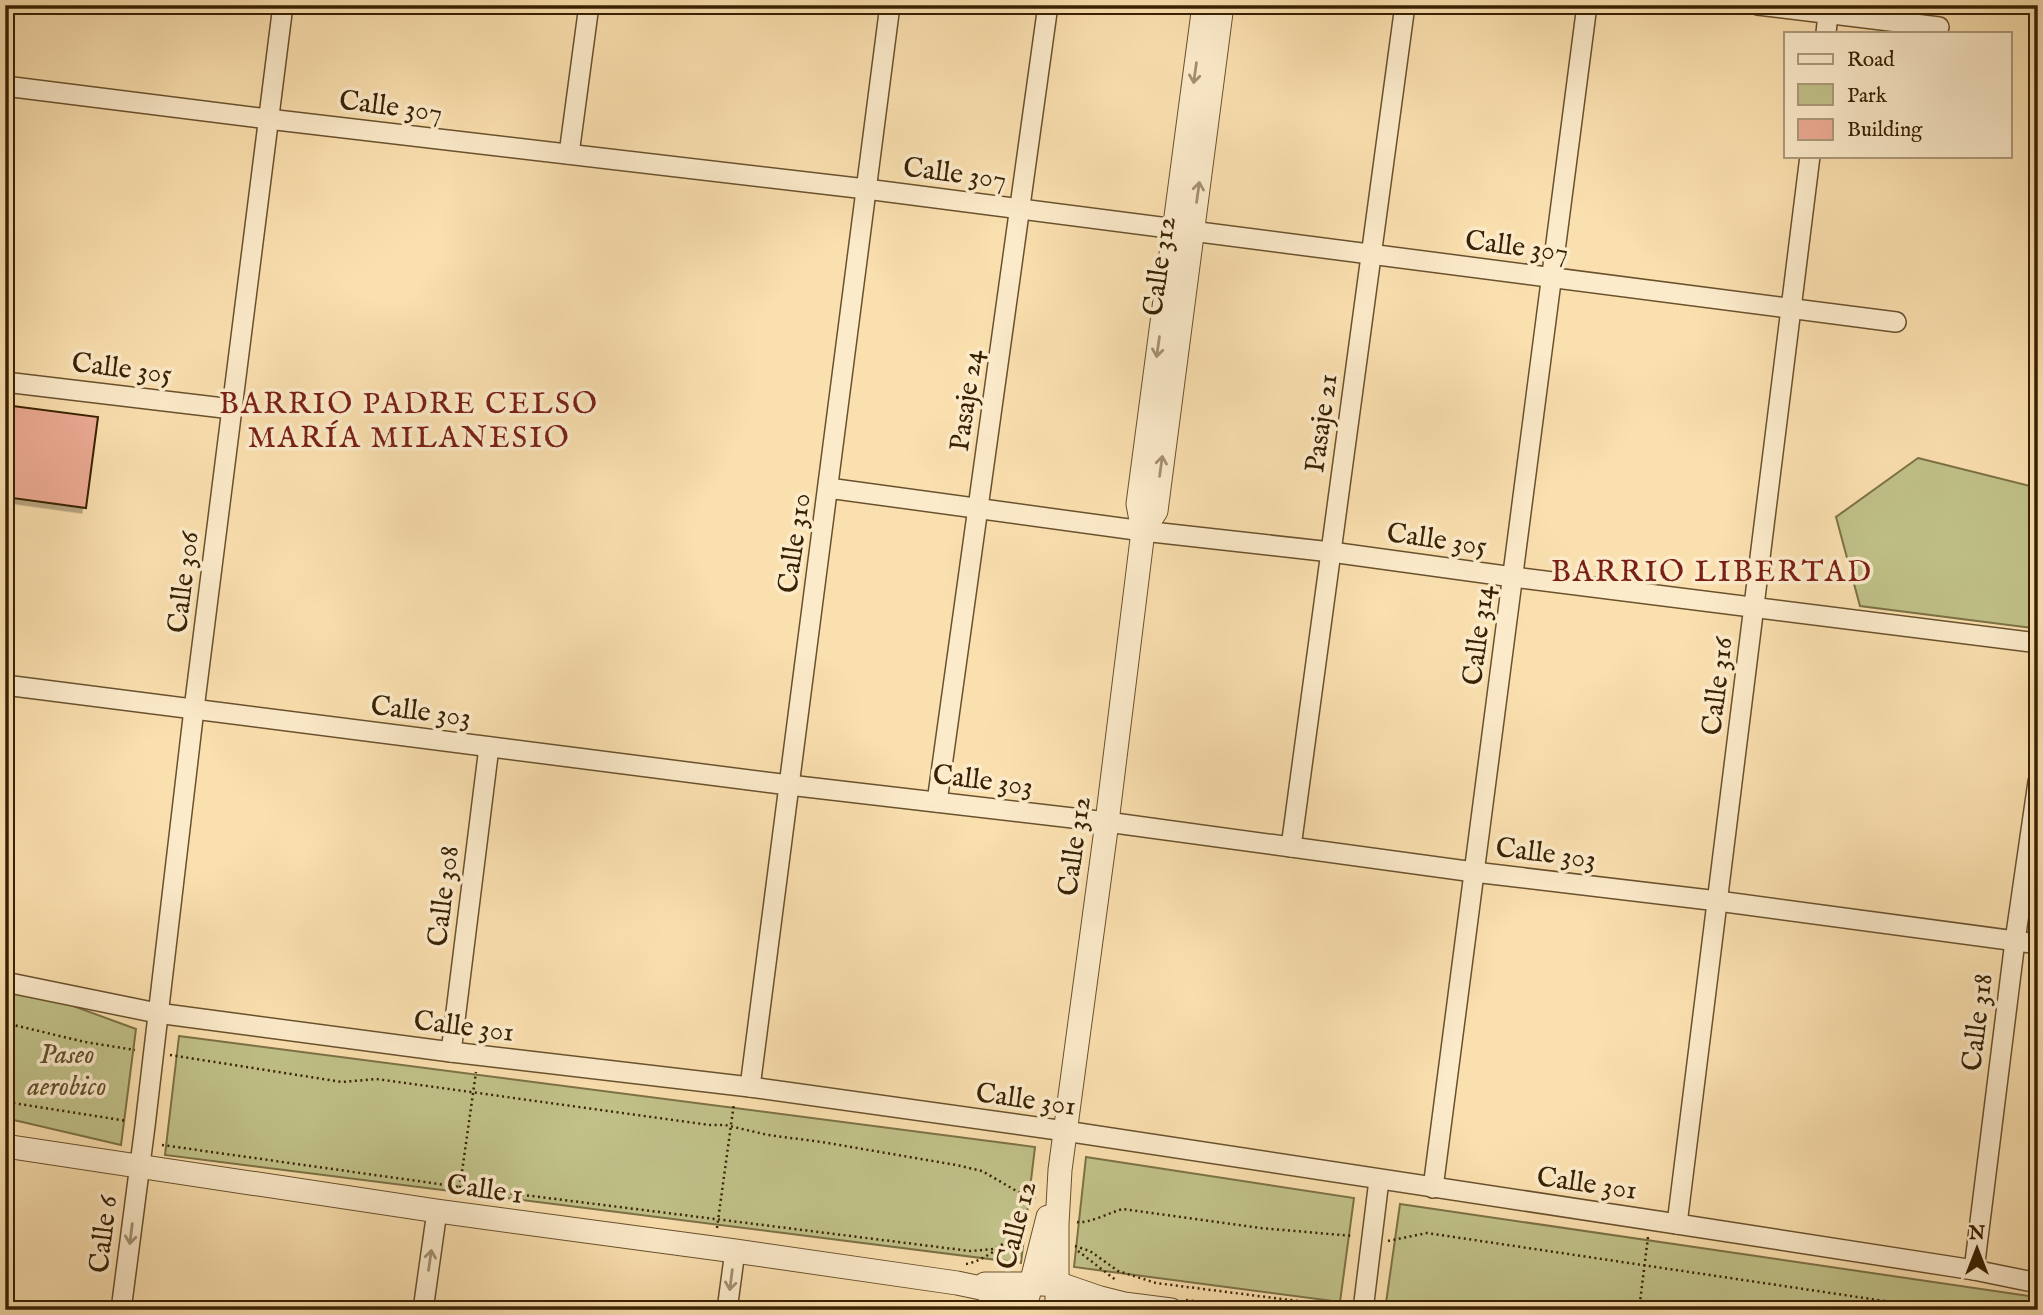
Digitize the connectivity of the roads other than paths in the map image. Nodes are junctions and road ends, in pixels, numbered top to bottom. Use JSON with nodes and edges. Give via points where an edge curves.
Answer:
{"nodes":[{"id":1,"x":282,"y":5,"type":"edge"},
{"id":2,"x":589,"y":5,"type":"edge"},
{"id":3,"x":890,"y":5,"type":"edge"},
{"id":4,"x":1048,"y":5,"type":"edge"},
{"id":5,"x":1204,"y":5,"type":"edge"},
{"id":6,"x":1222,"y":5,"type":"edge"},
{"id":7,"x":1405,"y":5,"type":"edge"},
{"id":8,"x":1587,"y":5,"type":"edge"},
{"id":9,"x":1758,"y":5,"type":"edge"},
{"id":10,"x":1828,"y":18,"type":"edge"},
{"id":11,"x":1939,"y":27,"type":"dead end"},
{"id":12,"x":2038,"y":74,"type":"edge"},
{"id":13,"x":5,"y":86,"type":"edge"},
{"id":14,"x":2038,"y":89,"type":"edge"},
{"id":15,"x":268,"y":119,"type":"junction"},
{"id":16,"x":569,"y":154,"type":"junction"},
{"id":17,"x":1811,"y":158,"type":"edge"},
{"id":18,"x":866,"y":189,"type":"junction"},
{"id":19,"x":1019,"y":209,"type":"junction"},
{"id":20,"x":1183,"y":229,"type":"junction"},
{"id":21,"x":1371,"y":254,"type":"junction"},
{"id":22,"x":1552,"y":278,"type":"junction"},
{"id":23,"x":1791,"y":308,"type":"junction"},
{"id":24,"x":1896,"y":322,"type":"dead end"},
{"id":25,"x":5,"y":382,"type":"edge"},
{"id":26,"x":232,"y":409,"type":"junction"},
{"id":27,"x":828,"y":488,"type":"junction"},
{"id":28,"x":979,"y":508,"type":"junction"},
{"id":29,"x":1143,"y":531,"type":"junction"},
{"id":30,"x":1331,"y":552,"type":"junction"},
{"id":31,"x":1513,"y":577,"type":"junction"},
{"id":32,"x":1754,"y":607,"type":"junction"},
{"id":33,"x":2038,"y":643,"type":"edge"},
{"id":34,"x":5,"y":685,"type":"edge"},
{"id":35,"x":194,"y":709,"type":"junction"},
{"id":36,"x":489,"y":747,"type":"junction"},
{"id":37,"x":2038,"y":782,"type":"edge"},
{"id":38,"x":789,"y":785,"type":"junction"},
{"id":39,"x":937,"y":802,"type":"junction"},
{"id":40,"x":1107,"y":822,"type":"junction"},
{"id":41,"x":1291,"y":847,"type":"junction"},
{"id":42,"x":1474,"y":872,"type":"junction"},
{"id":43,"x":1718,"y":901,"type":"junction"},
{"id":44,"x":2015,"y":941,"type":"junction"},
{"id":45,"x":2038,"y":944,"type":"edge"},
{"id":46,"x":5,"y":982,"type":"edge"},
{"id":47,"x":158,"y":1013,"type":"junction"},
{"id":48,"x":451,"y":1052,"type":"junction"},
{"id":49,"x":744,"y":1087,"type":"junction"},
{"id":50,"x":1065,"y":1131,"type":"junction"},
{"id":51,"x":5,"y":1146,"type":"edge"},
{"id":52,"x":139,"y":1166,"type":"junction"},
{"id":53,"x":1059,"y":1170,"type":"joint"},
{"id":54,"x":1379,"y":1180,"type":"junction"},
{"id":55,"x":1433,"y":1188,"type":"junction"},
{"id":56,"x":447,"y":1213,"type":"junction"},
{"id":57,"x":1677,"y":1224,"type":"junction"},
{"id":58,"x":1050,"y":1241,"type":"junction"},
{"id":59,"x":724,"y":1250,"type":"junction"},
{"id":60,"x":1974,"y":1270,"type":"junction"},
{"id":61,"x":957,"y":1283,"type":"junction"},
{"id":62,"x":2038,"y":1283,"type":"edge"},
{"id":63,"x":1031,"y":1284,"type":"junction"},
{"id":64,"x":1057,"y":1286,"type":"junction"},
{"id":65,"x":1124,"y":1304,"type":"junction"},
{"id":66,"x":1029,"y":1309,"type":"edge"},
{"id":67,"x":121,"y":1310,"type":"edge"},
{"id":68,"x":423,"y":1310,"type":"edge"},
{"id":69,"x":727,"y":1310,"type":"edge"},
{"id":70,"x":1055,"y":1310,"type":"edge"},
{"id":71,"x":1073,"y":1310,"type":"edge"},
{"id":72,"x":1171,"y":1310,"type":"edge"},
{"id":73,"x":1363,"y":1310,"type":"edge"}],
"edges":[{"from":1,"to":15,"type":"street","name":"Calle 306"},
{"from":2,"to":16,"type":"street"},
{"from":3,"to":18,"type":"street","name":"Calle 310"},
{"from":4,"to":19,"type":"street","name":"Pasaje 24"},
{"from":5,"to":20,"type":"street","name":"Calle 312","one_way":true},
{"from":20,"to":6,"type":"street","name":"Calle 312","one_way":true},
{"from":7,"to":21,"type":"street","name":"Pasaje 21"},
{"from":8,"to":22,"type":"street","name":"Calle 314"},
{"from":9,"to":10,"type":"street"},
{"from":10,"to":11,"type":"street"},
{"from":12,"to":14,"type":"lane"},
{"from":13,"to":15,"type":"street","name":"Calle 307"},
{"from":15,"to":16,"type":"street","name":"Calle 307"},
{"from":15,"to":26,"type":"street","name":"Calle 306"},
{"from":16,"to":18,"type":"street","name":"Calle 307"},
{"from":17,"to":23,"type":"street","name":"Calle 316"},
{"from":18,"to":19,"type":"street","name":"Calle 307"},
{"from":18,"to":27,"type":"street","name":"Calle 310"},
{"from":19,"to":20,"type":"street","name":"Calle 307"},
{"from":19,"to":28,"type":"street","name":"Pasaje 24"},
{"from":20,"to":21,"type":"street","name":"Calle 307"},
{"from":20,"to":29,"type":"street","name":"Calle 312","via":[[1138,504]]},
{"from":21,"to":22,"type":"street","name":"Calle 307"},
{"from":21,"to":30,"type":"street","name":"Pasaje 21"},
{"from":22,"to":23,"type":"street","name":"Calle 307"},
{"from":22,"to":31,"type":"street","name":"Calle 314"},
{"from":23,"to":24,"type":"street","name":"Calle 307"},
{"from":23,"to":32,"type":"street","name":"Calle 316"},
{"from":25,"to":26,"type":"street","name":"Calle 305"},
{"from":26,"to":35,"type":"street","name":"Calle 306"},
{"from":27,"to":28,"type":"street","name":"Calle 305"},
{"from":27,"to":38,"type":"street","name":"Calle 310"},
{"from":28,"to":29,"type":"street","name":"Calle 305"},
{"from":28,"to":39,"type":"street","name":"Pasaje 24"},
{"from":29,"to":30,"type":"street","name":"Calle 305"},
{"from":29,"to":40,"type":"street","name":"Calle 312"},
{"from":30,"to":31,"type":"street","name":"Calle 305"},
{"from":30,"to":41,"type":"street","name":"Pasaje 21"},
{"from":31,"to":32,"type":"street","name":"Calle 305"},
{"from":31,"to":42,"type":"street","name":"Calle 314"},
{"from":32,"to":33,"type":"street","name":"Calle 305"},
{"from":32,"to":43,"type":"street","name":"Calle 316"},
{"from":34,"to":35,"type":"street","name":"Calle 303"},
{"from":35,"to":36,"type":"street","name":"Calle 303"},
{"from":35,"to":47,"type":"street","name":"Calle 306"},
{"from":36,"to":38,"type":"street","name":"Calle 303"},
{"from":36,"to":48,"type":"street","name":"Calle 308"},
{"from":37,"to":44,"type":"street","name":"Calle 318"},
{"from":38,"to":39,"type":"street","name":"Calle 303"},
{"from":38,"to":49,"type":"street","name":"Calle 310"},
{"from":39,"to":40,"type":"street","name":"Calle 303"},
{"from":40,"to":41,"type":"street","name":"Calle 303"},
{"from":40,"to":50,"type":"street","name":"Calle 312"},
{"from":41,"to":42,"type":"street","name":"Calle 303"},
{"from":42,"to":43,"type":"street","name":"Calle 303"},
{"from":42,"to":55,"type":"street","name":"Calle 314"},
{"from":43,"to":44,"type":"street","name":"Calle 303"},
{"from":43,"to":57,"type":"street","name":"Calle 316"},
{"from":44,"to":45,"type":"street","name":"Calle 303"},
{"from":44,"to":60,"type":"street","name":"Calle 318"},
{"from":46,"to":47,"type":"street","name":"Calle 301"},
{"from":47,"to":48,"type":"street","name":"Calle 301"},
{"from":47,"to":52,"type":"street","name":"Calle 306"},
{"from":48,"to":49,"type":"street","name":"Calle 301"},
{"from":49,"to":50,"type":"street","name":"Calle 301"},
{"from":50,"to":53,"type":"street","name":"Calle 312"},
{"from":50,"to":54,"type":"street","name":"Calle 301"},
{"from":51,"to":52,"type":"street","name":"Calle 1"},
{"from":52,"to":56,"type":"street","name":"Calle 1"},
{"from":52,"to":67,"type":"street","name":"Calle 6","one_way":true},
{"from":53,"to":58,"type":"street","name":"Calle 12"},
{"from":54,"to":55,"type":"street","name":"Calle 301"},
{"from":54,"to":73,"type":"street"},
{"from":55,"to":57,"type":"street","name":"Calle 301"},
{"from":56,"to":59,"type":"street","name":"Calle 1"},
{"from":68,"to":56,"type":"street","one_way":true},
{"from":57,"to":60,"type":"street","name":"Calle 301"},
{"from":58,"to":63,"type":"street","name":"Calle 12"},
{"from":58,"to":64,"type":"street","name":"Calle 12"},
{"from":59,"to":61,"type":"street","name":"Calle 1"},
{"from":59,"to":69,"type":"street","one_way":true},
{"from":60,"to":62,"type":"street","name":"Calle 301"},
{"from":61,"to":63,"type":"street","name":"Calle 1"},
{"from":61,"to":66,"type":"street","name":"Calle 1"},
{"from":63,"to":64,"type":"street","name":"Calle 1"},
{"from":63,"to":66,"type":"street","name":"Calle 12"},
{"from":64,"to":65,"type":"street","name":"Calle 1"},
{"from":64,"to":70,"type":"street","name":"Calle 12"},
{"from":65,"to":71,"type":"street","name":"Calle 1"},
{"from":65,"to":72,"type":"street","name":"Calle 1"}]}
